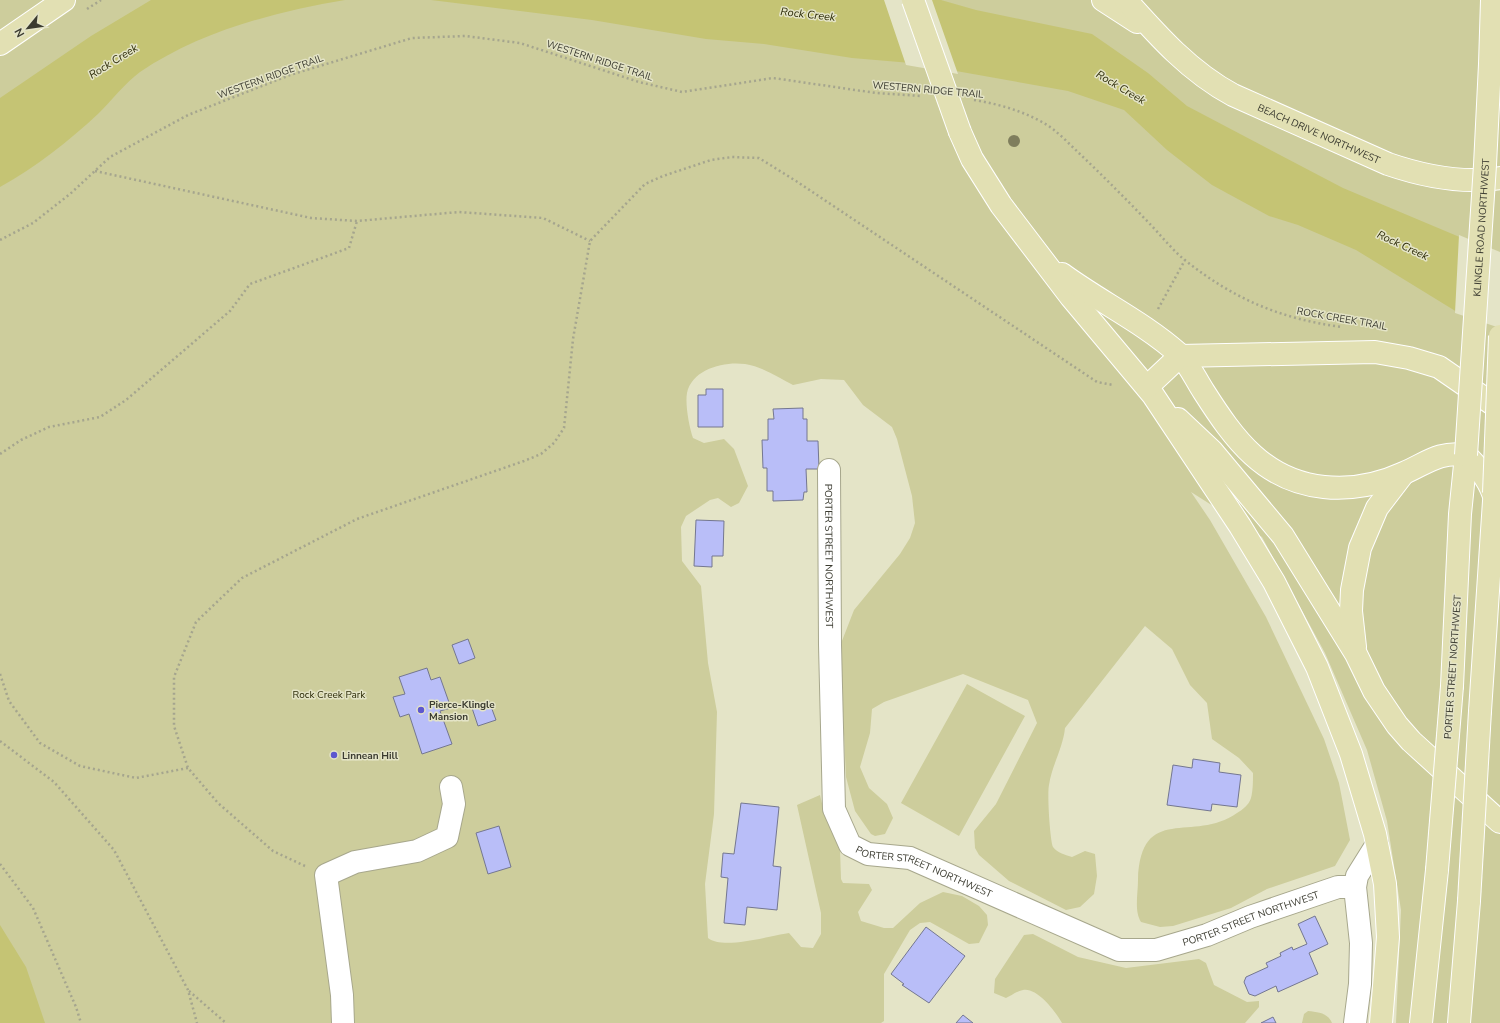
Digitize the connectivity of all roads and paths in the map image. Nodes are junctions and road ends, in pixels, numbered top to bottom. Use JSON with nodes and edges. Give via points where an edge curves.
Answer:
{"nodes":[{"id":1,"x":64,"y":0,"type":"edge"},
{"id":2,"x":912,"y":0,"type":"edge"},
{"id":3,"x":1103,"y":0,"type":"edge"},
{"id":4,"x":1126,"y":0,"type":"edge"},
{"id":5,"x":1492,"y":0,"type":"edge"},
{"id":6,"x":1158,"y":35,"type":"junction"},
{"id":7,"x":0,"y":44,"type":"edge"},
{"id":8,"x":928,"y":96,"type":"dead end"},
{"id":9,"x":972,"y":100,"type":"dead end"},
{"id":10,"x":95,"y":171,"type":"junction"},
{"id":11,"x":1500,"y":178,"type":"edge"},
{"id":12,"x":357,"y":221,"type":"junction"},
{"id":13,"x":0,"y":240,"type":"edge"},
{"id":14,"x":590,"y":241,"type":"junction"},
{"id":15,"x":1042,"y":259,"type":"junction"},
{"id":16,"x":1185,"y":260,"type":"junction"},
{"id":17,"x":1158,"y":310,"type":"dead end"},
{"id":18,"x":1347,"y":327,"type":"dead end"},
{"id":19,"x":1500,"y":336,"type":"edge"},
{"id":20,"x":1180,"y":356,"type":"junction"},
{"id":21,"x":1150,"y":391,"type":"junction"},
{"id":22,"x":1500,"y":409,"type":"edge"},
{"id":23,"x":0,"y":454,"type":"edge"},
{"id":24,"x":1466,"y":455,"type":"junction"},
{"id":25,"x":829,"y":470,"type":"dead end"},
{"id":26,"x":1406,"y":472,"type":"junction"},
{"id":27,"x":1494,"y":492,"type":"junction"},
{"id":28,"x":1497,"y":521,"type":"edge"},
{"id":29,"x":1356,"y":654,"type":"junction"},
{"id":30,"x":0,"y":674,"type":"edge"},
{"id":31,"x":0,"y":741,"type":"edge"},
{"id":32,"x":188,"y":768,"type":"junction"},
{"id":33,"x":450,"y":787,"type":"dead end"},
{"id":34,"x":1500,"y":822,"type":"edge"},
{"id":35,"x":1377,"y":844,"type":"junction"},
{"id":36,"x":0,"y":864,"type":"edge"},
{"id":37,"x":326,"y":875,"type":"junction"},
{"id":38,"x":1355,"y":887,"type":"junction"},
{"id":39,"x":188,"y":990,"type":"junction"},
{"id":40,"x":81,"y":1023,"type":"edge"},
{"id":41,"x":197,"y":1023,"type":"edge"},
{"id":42,"x":226,"y":1023,"type":"edge"},
{"id":43,"x":343,"y":1023,"type":"edge"},
{"id":44,"x":1355,"y":1023,"type":"edge"},
{"id":45,"x":1381,"y":1023,"type":"edge"},
{"id":46,"x":1421,"y":1023,"type":"edge"},
{"id":47,"x":1459,"y":1023,"type":"edge"}],
"edges":[{"from":1,"to":7,"type":"main road"},
{"from":2,"to":15,"type":"main road","bridge":true,"via":[[972,159]]},
{"from":3,"to":6,"type":"main road","name":"BEACH DRIVE NORTHWEST"},
{"from":4,"to":6,"type":"main road","name":"BEACH DRIVE NORTHWEST"},
{"from":5,"to":24,"type":"main road","name":"KLINGLE ROAD NORTHWEST","bridge":true,"via":[[1485,164]]},
{"from":6,"to":11,"type":"main road","name":"BEACH DRIVE NORTHWEST","via":[[1213,84],[1388,164],[1437,178]]},
{"from":8,"to":10,"type":"path","name":"WESTERN RIDGE TRAIL","via":[[876,93],[773,78],[682,92],[639,82],[520,43],[465,36],[412,38],[290,75],[188,115],[110,157]]},
{"from":9,"to":16,"type":"path","name":"WESTERN RIDGE TRAIL","via":[[999,104],[1022,112],[1058,133],[1118,190]]},
{"from":10,"to":12,"type":"path","via":[[311,218]]},
{"from":10,"to":13,"type":"path","name":"WESTERN RIDGE TRAIL","via":[[33,223]]},
{"from":12,"to":14,"type":"path","via":[[458,212],[544,218]]},
{"from":12,"to":23,"type":"path","via":[[349,248],[250,284],[230,311],[126,400],[100,417],[49,427],[21,440]]},
{"from":14,"to":21,"type":"path","via":[[645,184],[711,160],[732,157],[759,158],[796,180],[1097,382]]},
{"from":14,"to":32,"type":"path","via":[[573,339],[564,428],[554,443],[541,454],[524,461],[357,520],[242,578],[196,622],[174,676],[174,726]]},
{"from":15,"to":20,"type":"main road","via":[[1089,294],[1145,326]]},
{"from":15,"to":21,"type":"main road","via":[[1104,338]]},
{"from":16,"to":17,"type":"path"},
{"from":16,"to":18,"type":"path","name":"ROCK CREEK TRAIL","via":[[1222,286],[1266,309],[1294,318]]},
{"from":19,"to":27,"type":"main road","bridge":true},
{"from":20,"to":21,"type":"main road"},
{"from":20,"to":22,"type":"main road","via":[[1368,352],[1409,358],[1439,367]]},
{"from":20,"to":26,"type":"main road","via":[[1237,439],[1268,468],[1287,479],[1306,485],[1347,488],[1367,485]]},
{"from":21,"to":29,"type":"main road","via":[[1212,451],[1279,531]]},
{"from":21,"to":35,"type":"main road","via":[[1274,582],[1317,667],[1351,754]]},
{"from":24,"to":26,"type":"main road","via":[[1446,453]]},
{"from":24,"to":27,"type":"main road","via":[[1482,472]]},
{"from":24,"to":46,"type":"main road","name":"PORTER STREET NORTHWEST","bridge":true,"via":[[1460,514],[1452,686]]},
{"from":25,"to":38,"type":"street","name":"PORTER STREET NORTHWEST","via":[[834,809],[850,845],[868,854],[910,858],[1120,950],[1156,950],[1207,935],[1250,917],[1338,888]]},
{"from":26,"to":29,"type":"main road","via":[[1378,508],[1360,548],[1353,582],[1351,611]]},
{"from":27,"to":28,"type":"main road"},
{"from":28,"to":47,"type":"main road","bridge":true,"via":[[1480,712]]},
{"from":29,"to":34,"type":"main road","via":[[1374,691],[1397,725],[1411,741]]},
{"from":30,"to":32,"type":"path","via":[[9,701],[40,743],[80,766],[136,778]]},
{"from":31,"to":39,"type":"path","via":[[54,782],[114,850]]},
{"from":32,"to":37,"type":"path","via":[[218,803],[273,851]]},
{"from":33,"to":37,"type":"street","via":[[454,804],[447,837],[417,851],[355,862]]},
{"from":35,"to":38,"type":"street","via":[[1357,876]]},
{"from":35,"to":45,"type":"main road","via":[[1385,884],[1388,937]]},
{"from":36,"to":40,"type":"path","via":[[32,908]]},
{"from":37,"to":43,"type":"street","via":[[342,995]]},
{"from":38,"to":44,"type":"street","via":[[1361,943],[1360,984]]},
{"from":39,"to":41,"type":"path"},
{"from":39,"to":42,"type":"path"}]}
